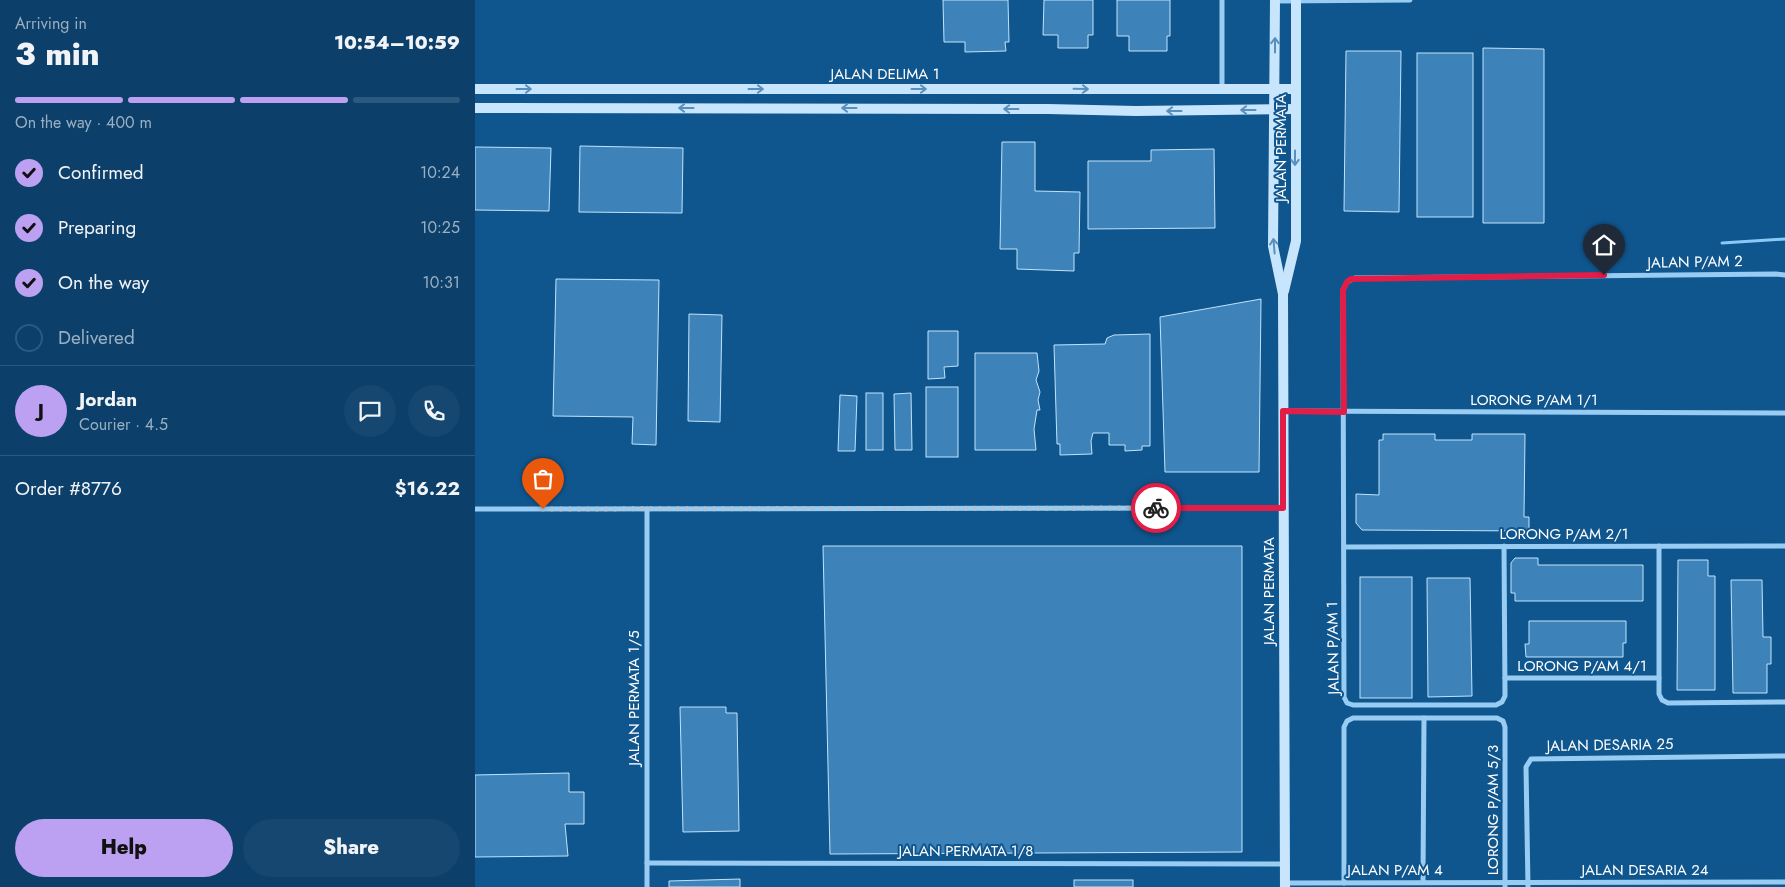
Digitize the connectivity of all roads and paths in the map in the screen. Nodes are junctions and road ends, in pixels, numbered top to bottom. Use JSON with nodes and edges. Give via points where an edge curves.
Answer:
{"nodes":[{"id":1,"x":1222,"y":0,"type":"edge"},
{"id":2,"x":1275,"y":0,"type":"edge"},
{"id":3,"x":1410,"y":0,"type":"edge"},
{"id":4,"x":1296,"y":1,"type":"edge"},
{"id":5,"x":475,"y":89,"type":"edge"},
{"id":6,"x":1222,"y":89,"type":"junction"},
{"id":7,"x":1275,"y":89,"type":"junction"},
{"id":8,"x":1296,"y":89,"type":"junction"},
{"id":9,"x":475,"y":108,"type":"edge"},
{"id":10,"x":1295,"y":109,"type":"junction"},
{"id":11,"x":1275,"y":110,"type":"junction"},
{"id":12,"x":1785,"y":275,"type":"edge"},
{"id":13,"x":1283,"y":294,"type":"junction"},
{"id":14,"x":1283,"y":411,"type":"junction"},
{"id":15,"x":1344,"y":412,"type":"junction"},
{"id":16,"x":1785,"y":413,"type":"edge"},
{"id":17,"x":1283,"y":508,"type":"junction"},
{"id":18,"x":475,"y":509,"type":"edge"},
{"id":19,"x":647,"y":509,"type":"junction"},
{"id":20,"x":1504,"y":546,"type":"junction"},
{"id":21,"x":1659,"y":546,"type":"junction"},
{"id":22,"x":1785,"y":546,"type":"edge"},
{"id":23,"x":1344,"y":547,"type":"junction"},
{"id":24,"x":1505,"y":678,"type":"junction"},
{"id":25,"x":1659,"y":678,"type":"junction"},
{"id":26,"x":1785,"y":702,"type":"edge"},
{"id":27,"x":1424,"y":718,"type":"junction"},
{"id":28,"x":1785,"y":756,"type":"edge"},
{"id":29,"x":647,"y":863,"type":"junction"},
{"id":30,"x":1284,"y":864,"type":"junction"},
{"id":31,"x":1423,"y":882,"type":"junction"},
{"id":32,"x":1785,"y":882,"type":"edge"},
{"id":33,"x":1344,"y":883,"type":"junction"},
{"id":34,"x":1285,"y":885,"type":"edge"},
{"id":35,"x":1378,"y":885,"type":"edge"},
{"id":36,"x":1505,"y":885,"type":"edge"},
{"id":37,"x":1527,"y":885,"type":"edge"},
{"id":38,"x":1669,"y":885,"type":"edge"},
{"id":39,"x":647,"y":887,"type":"edge"}],
"edges":[{"from":1,"to":6,"type":"street"},
{"from":2,"to":4,"type":"street"},
{"from":7,"to":2,"type":"street","name":"JALAN PERMATA","one_way":true},
{"from":3,"to":4,"type":"street"},
{"from":4,"to":8,"type":"street","name":"JALAN PERMATA"},
{"from":5,"to":6,"type":"street","name":"JALAN DELIMA 1","one_way":true},
{"from":6,"to":7,"type":"street","name":"JALAN DELIMA 1"},
{"from":7,"to":8,"type":"street","name":"JALAN DELIMA 1"},
{"from":7,"to":11,"type":"street","name":"JALAN PERMATA"},
{"from":8,"to":10,"type":"street","name":"JALAN PERMATA"},
{"from":11,"to":9,"type":"street","one_way":true},
{"from":10,"to":11,"type":"street"},
{"from":10,"to":13,"type":"street","name":"JALAN PERMATA","one_way":true,"via":[[1296,242]]},
{"from":13,"to":11,"type":"street","name":"JALAN PERMATA","one_way":true,"via":[[1273,246]]},
{"from":12,"to":15,"type":"street","name":"JALAN P/AM 2","via":[[1351,279],[1343,290]]},
{"from":13,"to":14,"type":"street","name":"JALAN PERMATA"},
{"from":14,"to":15,"type":"street","name":"LORONG P/AM 1/1"},
{"from":14,"to":17,"type":"street","name":"JALAN PERMATA"},
{"from":15,"to":16,"type":"street","name":"LORONG P/AM 1/1"},
{"from":15,"to":23,"type":"street","name":"JALAN P/AM 1"},
{"from":17,"to":19,"type":"street"},
{"from":17,"to":30,"type":"street","name":"JALAN PERMATA"},
{"from":18,"to":19,"type":"street"},
{"from":19,"to":29,"type":"street","name":"JALAN PERMATA 1/5"},
{"from":20,"to":21,"type":"street","name":"LORONG P/AM 2/1"},
{"from":20,"to":23,"type":"street","name":"LORONG P/AM 2/1"},
{"from":20,"to":24,"type":"street"},
{"from":21,"to":22,"type":"street","name":"LORONG P/AM 2/1"},
{"from":21,"to":25,"type":"street"},
{"from":23,"to":24,"type":"street","name":"JALAN P/AM 1","via":[[1344,697],[1347,703],[1496,705],[1504,700]]},
{"from":24,"to":25,"type":"street","name":"LORONG P/AM 4/1"},
{"from":25,"to":26,"type":"street","via":[[1659,694],[1664,702]]},
{"from":27,"to":31,"type":"street"},
{"from":27,"to":33,"type":"street","via":[[1353,718],[1345,723]]},
{"from":27,"to":36,"type":"street","name":"LORONG P/AM 5/3","via":[[1497,718],[1505,723]]},
{"from":28,"to":37,"type":"street","name":"JALAN DESARIA 25","via":[[1531,759],[1526,767]]},
{"from":29,"to":30,"type":"street","name":"JALAN PERMATA 1/8"},
{"from":29,"to":39,"type":"street","name":"JALAN PERMATA 1/5"},
{"from":30,"to":34,"type":"street","name":"JALAN PERMATA"},
{"from":31,"to":35,"type":"street","name":"JALAN P/AM 4"},
{"from":31,"to":36,"type":"street","name":"JALAN P/AM 4"},
{"from":32,"to":38,"type":"street","name":"JALAN DESARIA 24"},
{"from":33,"to":34,"type":"street","name":"JALAN P/AM 4"},
{"from":33,"to":35,"type":"street","name":"JALAN P/AM 4"},
{"from":36,"to":37,"type":"street","name":"JALAN DESARIA 24"},
{"from":37,"to":38,"type":"street","name":"JALAN DESARIA 24"}]}
